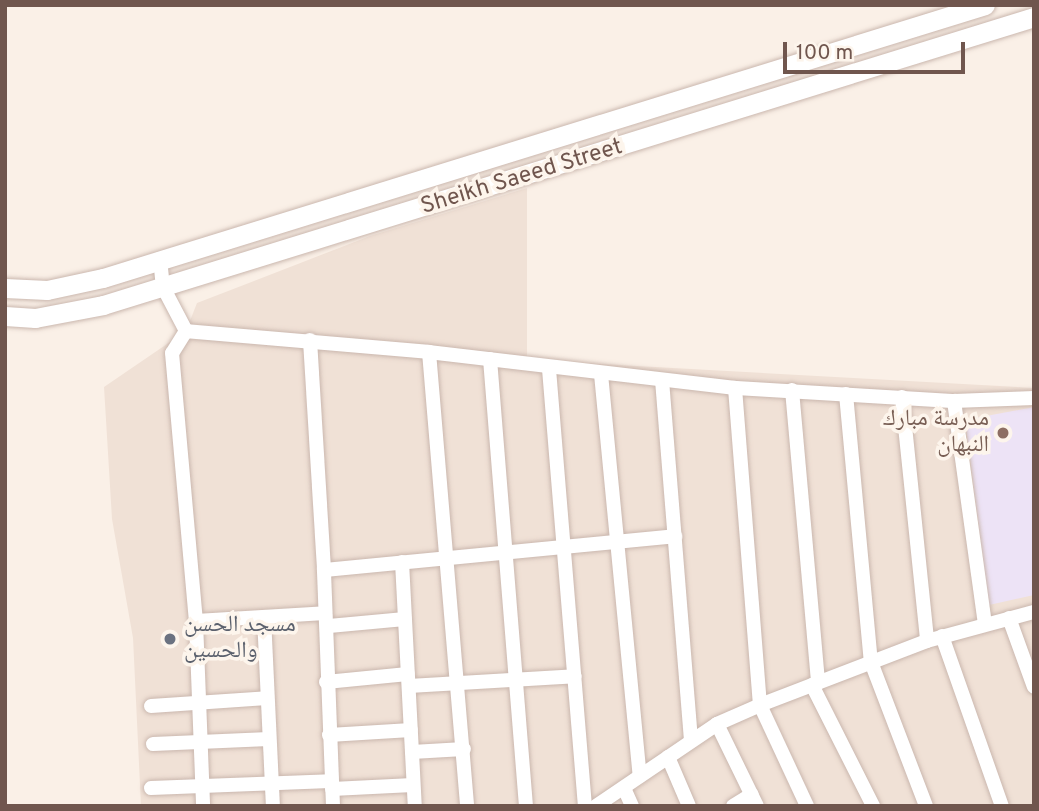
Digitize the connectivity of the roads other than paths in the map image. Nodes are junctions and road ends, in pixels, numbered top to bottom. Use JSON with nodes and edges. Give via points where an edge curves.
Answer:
{"nodes":[{"id":1,"x":985,"y":5,"type":"edge"},
{"id":2,"x":1034,"y":17,"type":"edge"},
{"id":3,"x":160,"y":259,"type":"junction"},
{"id":4,"x":163,"y":287,"type":"junction"},
{"id":5,"x":5,"y":288,"type":"edge"},
{"id":6,"x":5,"y":316,"type":"edge"},
{"id":7,"x":186,"y":331,"type":"junction"},
{"id":8,"x":310,"y":340,"type":"junction"},
{"id":9,"x":429,"y":352,"type":"junction"},
{"id":10,"x":490,"y":359,"type":"junction"},
{"id":11,"x":550,"y":369,"type":"junction"},
{"id":12,"x":601,"y":374,"type":"junction"},
{"id":13,"x":662,"y":380,"type":"junction"},
{"id":14,"x":735,"y":388,"type":"junction"},
{"id":15,"x":792,"y":390,"type":"junction"},
{"id":16,"x":846,"y":394,"type":"junction"},
{"id":17,"x":902,"y":397,"type":"junction"},
{"id":18,"x":1034,"y":398,"type":"edge"},
{"id":19,"x":954,"y":401,"type":"junction"},
{"id":20,"x":675,"y":536,"type":"junction"},
{"id":21,"x":618,"y":541,"type":"junction"},
{"id":22,"x":564,"y":547,"type":"junction"},
{"id":23,"x":507,"y":552,"type":"junction"},
{"id":24,"x":449,"y":557,"type":"junction"},
{"id":25,"x":402,"y":562,"type":"junction"},
{"id":26,"x":324,"y":570,"type":"junction"},
{"id":27,"x":1034,"y":612,"type":"edge"},
{"id":28,"x":264,"y":618,"type":"junction"},
{"id":29,"x":1009,"y":618,"type":"junction"},
{"id":30,"x":327,"y":619,"type":"junction"},
{"id":31,"x":405,"y":619,"type":"junction"},
{"id":32,"x":196,"y":621,"type":"junction"},
{"id":33,"x":985,"y":624,"type":"junction"},
{"id":34,"x":942,"y":636,"type":"junction"},
{"id":35,"x":927,"y":641,"type":"junction"},
{"id":36,"x":871,"y":662,"type":"junction"},
{"id":37,"x":575,"y":677,"type":"junction"},
{"id":38,"x":409,"y":680,"type":"junction"},
{"id":39,"x":517,"y":681,"type":"junction"},
{"id":40,"x":326,"y":682,"type":"junction"},
{"id":41,"x":459,"y":683,"type":"junction"},
{"id":42,"x":815,"y":684,"type":"junction"},
{"id":43,"x":1034,"y":687,"type":"edge"},
{"id":44,"x":267,"y":698,"type":"junction"},
{"id":45,"x":200,"y":702,"type":"junction"},
{"id":46,"x":760,"y":705,"type":"junction"},
{"id":47,"x":151,"y":706,"type":"dead end"},
{"id":48,"x":717,"y":724,"type":"junction"},
{"id":49,"x":411,"y":730,"type":"junction"},
{"id":50,"x":329,"y":735,"type":"junction"},
{"id":51,"x":269,"y":739,"type":"junction"},
{"id":52,"x":691,"y":741,"type":"junction"},
{"id":53,"x":202,"y":742,"type":"junction"},
{"id":54,"x":153,"y":744,"type":"dead end"},
{"id":55,"x":464,"y":749,"type":"junction"},
{"id":56,"x":412,"y":752,"type":"junction"},
{"id":57,"x":668,"y":757,"type":"junction"},
{"id":58,"x":640,"y":776,"type":"junction"},
{"id":59,"x":271,"y":784,"type":"junction"},
{"id":60,"x":202,"y":785,"type":"junction"},
{"id":61,"x":331,"y":785,"type":"junction"},
{"id":62,"x":413,"y":785,"type":"junction"},
{"id":63,"x":151,"y":788,"type":"dead end"},
{"id":64,"x":624,"y":788,"type":"junction"},
{"id":65,"x":754,"y":800,"type":"edge"},
{"id":66,"x":203,"y":806,"type":"edge"},
{"id":67,"x":273,"y":806,"type":"edge"},
{"id":68,"x":332,"y":806,"type":"edge"},
{"id":69,"x":415,"y":806,"type":"edge"},
{"id":70,"x":467,"y":806,"type":"edge"},
{"id":71,"x":526,"y":806,"type":"edge"},
{"id":72,"x":585,"y":806,"type":"edge"},
{"id":73,"x":596,"y":806,"type":"edge"},
{"id":74,"x":632,"y":806,"type":"edge"},
{"id":75,"x":689,"y":806,"type":"edge"},
{"id":76,"x":733,"y":806,"type":"edge"},
{"id":77,"x":807,"y":806,"type":"edge"},
{"id":78,"x":873,"y":806,"type":"edge"},
{"id":79,"x":926,"y":806,"type":"edge"},
{"id":80,"x":1002,"y":806,"type":"edge"}],
"edges":[{"from":1,"to":3,"type":"main road","name":"Sheikh Saeed Street"},
{"from":2,"to":4,"type":"main road","name":"Sheikh Saeed Street"},
{"from":3,"to":4,"type":"street"},
{"from":3,"to":5,"type":"main road","name":"Sheikh Saeed Street","via":[[74,285]]},
{"from":4,"to":6,"type":"main road","name":"Sheikh Saeed Street","via":[[73,312],[35,318]]},
{"from":4,"to":7,"type":"street"},
{"from":7,"to":8,"type":"street"},
{"from":7,"to":32,"type":"street","via":[[172,353]]},
{"from":8,"to":9,"type":"street"},
{"from":8,"to":26,"type":"street"},
{"from":9,"to":10,"type":"street"},
{"from":9,"to":24,"type":"street"},
{"from":10,"to":11,"type":"street"},
{"from":10,"to":23,"type":"street"},
{"from":11,"to":12,"type":"street"},
{"from":11,"to":22,"type":"street"},
{"from":12,"to":13,"type":"street"},
{"from":12,"to":21,"type":"street"},
{"from":13,"to":14,"type":"street"},
{"from":13,"to":20,"type":"street"},
{"from":14,"to":15,"type":"street"},
{"from":14,"to":46,"type":"street"},
{"from":15,"to":16,"type":"street"},
{"from":15,"to":42,"type":"street"},
{"from":16,"to":17,"type":"street"},
{"from":16,"to":36,"type":"street"},
{"from":17,"to":19,"type":"street"},
{"from":17,"to":35,"type":"street"},
{"from":18,"to":19,"type":"street"},
{"from":19,"to":33,"type":"street"},
{"from":20,"to":21,"type":"street"},
{"from":20,"to":52,"type":"street"},
{"from":21,"to":22,"type":"street"},
{"from":21,"to":58,"type":"street"},
{"from":22,"to":23,"type":"street"},
{"from":22,"to":37,"type":"street"},
{"from":23,"to":24,"type":"street"},
{"from":23,"to":39,"type":"street"},
{"from":24,"to":25,"type":"street"},
{"from":24,"to":41,"type":"street"},
{"from":25,"to":26,"type":"street"},
{"from":25,"to":31,"type":"street"},
{"from":26,"to":30,"type":"street"},
{"from":27,"to":29,"type":"street"},
{"from":28,"to":30,"type":"street"},
{"from":28,"to":32,"type":"street"},
{"from":28,"to":44,"type":"street"},
{"from":29,"to":33,"type":"street"},
{"from":29,"to":43,"type":"street"},
{"from":30,"to":31,"type":"street"},
{"from":30,"to":40,"type":"street"},
{"from":31,"to":38,"type":"street"},
{"from":32,"to":45,"type":"street"},
{"from":33,"to":34,"type":"street"},
{"from":34,"to":35,"type":"street"},
{"from":34,"to":80,"type":"street"},
{"from":35,"to":36,"type":"street"},
{"from":36,"to":42,"type":"street"},
{"from":36,"to":79,"type":"street"},
{"from":37,"to":39,"type":"street"},
{"from":37,"to":72,"type":"street"},
{"from":38,"to":40,"type":"street"},
{"from":38,"to":41,"type":"street"},
{"from":38,"to":49,"type":"street"},
{"from":39,"to":41,"type":"street"},
{"from":39,"to":71,"type":"street"},
{"from":40,"to":50,"type":"street"},
{"from":41,"to":55,"type":"street"},
{"from":42,"to":46,"type":"street"},
{"from":42,"to":78,"type":"street"},
{"from":44,"to":45,"type":"street"},
{"from":44,"to":51,"type":"street"},
{"from":45,"to":47,"type":"street"},
{"from":45,"to":53,"type":"street"},
{"from":46,"to":48,"type":"street"},
{"from":46,"to":77,"type":"street"},
{"from":48,"to":52,"type":"street"},
{"from":48,"to":65,"type":"street"},
{"from":49,"to":50,"type":"street"},
{"from":49,"to":56,"type":"street"},
{"from":50,"to":61,"type":"street"},
{"from":51,"to":53,"type":"street"},
{"from":51,"to":59,"type":"street"},
{"from":52,"to":57,"type":"street"},
{"from":53,"to":54,"type":"street"},
{"from":53,"to":60,"type":"street"},
{"from":55,"to":56,"type":"street"},
{"from":55,"to":70,"type":"street"},
{"from":56,"to":62,"type":"street"},
{"from":57,"to":58,"type":"street"},
{"from":57,"to":75,"type":"street"},
{"from":58,"to":64,"type":"street"},
{"from":59,"to":60,"type":"street"},
{"from":59,"to":61,"type":"street"},
{"from":59,"to":67,"type":"street"},
{"from":60,"to":63,"type":"street"},
{"from":60,"to":66,"type":"street"},
{"from":61,"to":62,"type":"street"},
{"from":61,"to":68,"type":"street"},
{"from":62,"to":69,"type":"street"},
{"from":64,"to":73,"type":"street"},
{"from":64,"to":74,"type":"street"},
{"from":65,"to":76,"type":"street"}]}
